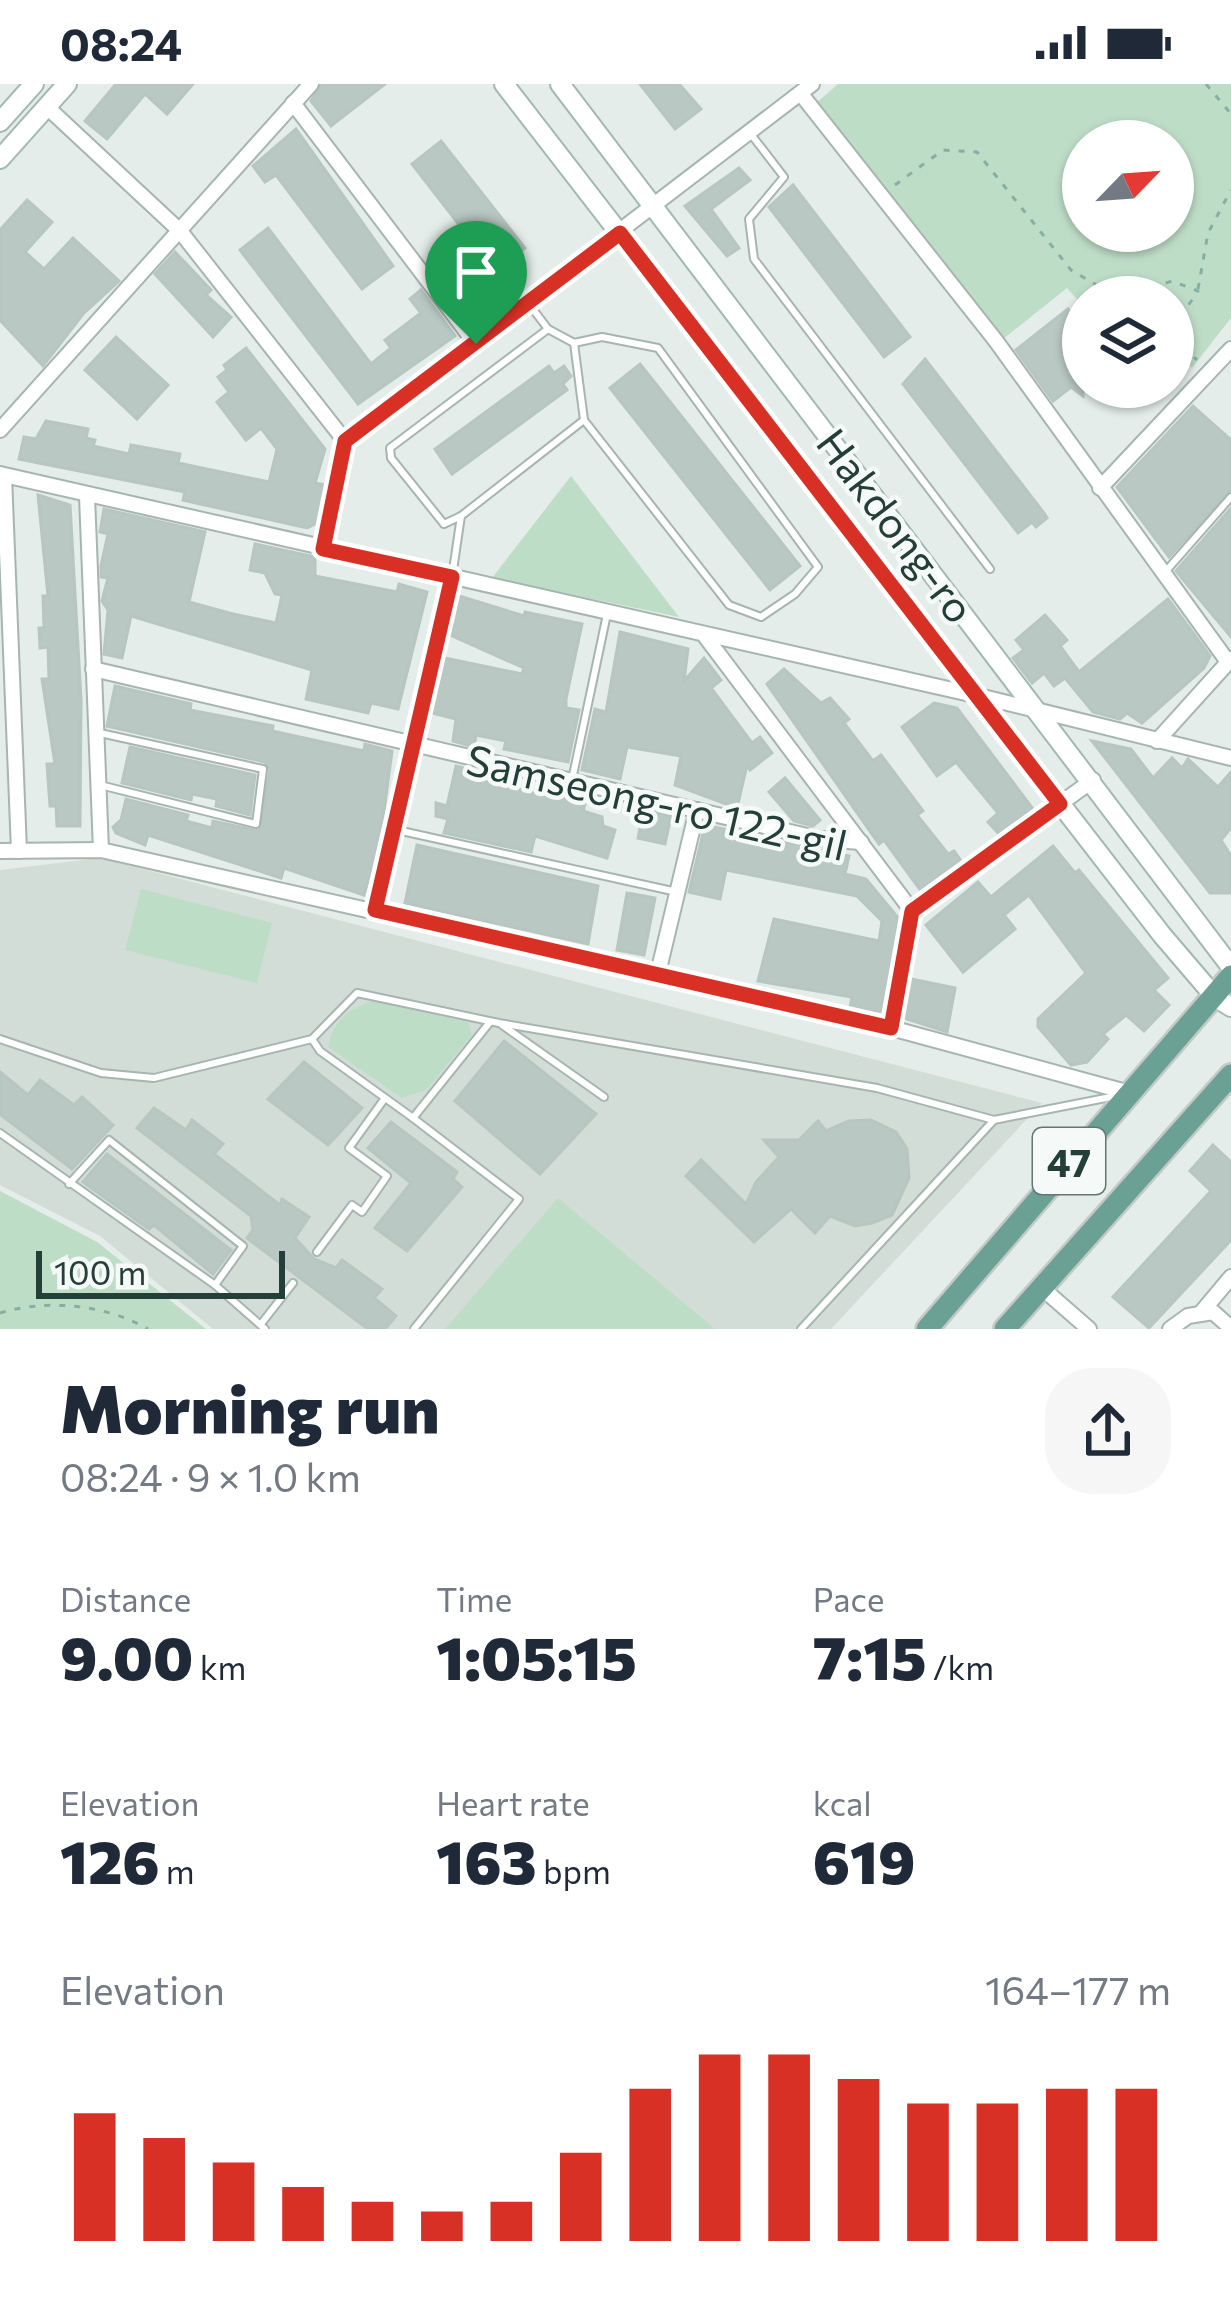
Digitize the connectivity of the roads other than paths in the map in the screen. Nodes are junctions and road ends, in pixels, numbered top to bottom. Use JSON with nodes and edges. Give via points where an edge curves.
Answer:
{"nodes":[{"id":1,"x":34,"y":84,"type":"edge"},
{"id":2,"x":67,"y":84,"type":"edge"},
{"id":3,"x":311,"y":84,"type":"edge"},
{"id":4,"x":504,"y":84,"type":"edge"},
{"id":5,"x":560,"y":84,"type":"edge"},
{"id":6,"x":807,"y":89,"type":"edge"},
{"id":7,"x":293,"y":103,"type":"junction"},
{"id":8,"x":46,"y":107,"type":"junction"},
{"id":9,"x":0,"y":122,"type":"edge"},
{"id":10,"x":750,"y":133,"type":"junction"},
{"id":11,"x":0,"y":159,"type":"edge"},
{"id":12,"x":655,"y":207,"type":"junction"},
{"id":13,"x":180,"y":231,"type":"junction"},
{"id":14,"x":620,"y":233,"type":"junction"},
{"id":15,"x":528,"y":304,"type":"junction"},
{"id":16,"x":548,"y":329,"type":"junction"},
{"id":17,"x":574,"y":343,"type":"junction"},
{"id":18,"x":476,"y":344,"type":"junction"},
{"id":19,"x":1231,"y":349,"type":"edge"},
{"id":20,"x":584,"y":420,"type":"junction"},
{"id":21,"x":0,"y":430,"type":"edge"},
{"id":22,"x":345,"y":441,"type":"junction"},
{"id":23,"x":2,"y":475,"type":"edge"},
{"id":24,"x":1100,"y":488,"type":"junction"},
{"id":25,"x":87,"y":496,"type":"junction"},
{"id":26,"x":1231,"y":497,"type":"edge"},
{"id":27,"x":461,"y":516,"type":"junction"},
{"id":28,"x":323,"y":549,"type":"junction"},
{"id":29,"x":990,"y":569,"type":"dead end"},
{"id":30,"x":1163,"y":573,"type":"junction"},
{"id":31,"x":452,"y":577,"type":"junction"},
{"id":32,"x":608,"y":614,"type":"junction"},
{"id":33,"x":705,"y":636,"type":"junction"},
{"id":34,"x":1229,"y":660,"type":"edge"},
{"id":35,"x":93,"y":669,"type":"junction"},
{"id":36,"x":979,"y":696,"type":"junction"},
{"id":37,"x":1041,"y":713,"type":"junction"},
{"id":38,"x":95,"y":731,"type":"junction"},
{"id":39,"x":1157,"y":741,"type":"junction"},
{"id":40,"x":412,"y":745,"type":"junction"},
{"id":41,"x":1231,"y":758,"type":"edge"},
{"id":42,"x":572,"y":780,"type":"junction"},
{"id":43,"x":1094,"y":780,"type":"junction"},
{"id":44,"x":96,"y":784,"type":"junction"},
{"id":45,"x":1060,"y":804,"type":"junction"},
{"id":46,"x":697,"y":810,"type":"junction"},
{"id":47,"x":394,"y":829,"type":"junction"},
{"id":48,"x":861,"y":842,"type":"junction"},
{"id":49,"x":19,"y":850,"type":"junction"},
{"id":50,"x":101,"y":850,"type":"junction"},
{"id":51,"x":0,"y":851,"type":"edge"},
{"id":52,"x":677,"y":892,"type":"junction"},
{"id":53,"x":375,"y":910,"type":"junction"},
{"id":54,"x":912,"y":911,"type":"junction"},
{"id":55,"x":1231,"y":971,"type":"edge"},
{"id":56,"x":658,"y":973,"type":"junction"},
{"id":57,"x":1223,"y":1002,"type":"edge"},
{"id":58,"x":495,"y":1023,"type":"junction"},
{"id":59,"x":891,"y":1028,"type":"junction"},
{"id":60,"x":0,"y":1039,"type":"edge"},
{"id":61,"x":312,"y":1039,"type":"junction"},
{"id":62,"x":1231,"y":1075,"type":"edge"},
{"id":63,"x":1130,"y":1093,"type":"junction"},
{"id":64,"x":604,"y":1097,"type":"dead end"},
{"id":65,"x":385,"y":1098,"type":"junction"},
{"id":66,"x":412,"y":1118,"type":"junction"},
{"id":67,"x":994,"y":1120,"type":"junction"},
{"id":68,"x":0,"y":1133,"type":"edge"},
{"id":69,"x":69,"y":1184,"type":"junction"},
{"id":70,"x":316,"y":1252,"type":"dead end"},
{"id":71,"x":1231,"y":1277,"type":"edge"},
{"id":72,"x":293,"y":1283,"type":"dead end"},
{"id":73,"x":214,"y":1285,"type":"junction"},
{"id":74,"x":1042,"y":1288,"type":"junction"},
{"id":75,"x":1200,"y":1314,"type":"junction"},
{"id":76,"x":263,"y":1326,"type":"edge"},
{"id":77,"x":1231,"y":1328,"type":"edge"},
{"id":78,"x":414,"y":1329,"type":"edge"},
{"id":79,"x":801,"y":1329,"type":"edge"},
{"id":80,"x":928,"y":1329,"type":"edge"},
{"id":81,"x":1005,"y":1329,"type":"edge"},
{"id":82,"x":1089,"y":1329,"type":"edge"},
{"id":83,"x":1169,"y":1329,"type":"edge"}],
"edges":[{"from":1,"to":9,"type":"main road"},
{"from":2,"to":8,"type":"main road"},
{"from":3,"to":7,"type":"street"},
{"from":4,"to":14,"type":"main road","name":"Hakdong-ro"},
{"from":5,"to":12,"type":"main road","name":"Hakdong-ro"},
{"from":6,"to":10,"type":"street"},
{"from":6,"to":24,"type":"street"},
{"from":7,"to":13,"type":"street"},
{"from":7,"to":18,"type":"street"},
{"from":8,"to":11,"type":"main road"},
{"from":8,"to":13,"type":"street"},
{"from":10,"to":12,"type":"street"},
{"from":10,"to":29,"type":"lane","via":[[784,177],[749,219],[754,259]]},
{"from":12,"to":14,"type":"street"},
{"from":12,"to":37,"type":"main road","name":"Hakdong-ro"},
{"from":13,"to":21,"type":"street"},
{"from":13,"to":22,"type":"street"},
{"from":14,"to":15,"type":"street"},
{"from":14,"to":36,"type":"main road","name":"Hakdong-ro"},
{"from":15,"to":16,"type":"lane"},
{"from":15,"to":18,"type":"street"},
{"from":16,"to":17,"type":"lane"},
{"from":16,"to":27,"type":"lane","via":[[390,448],[445,524]]},
{"from":17,"to":20,"type":"lane"},
{"from":17,"to":20,"type":"lane","via":[[602,337],[658,348],[818,567],[761,617],[729,605]]},
{"from":18,"to":22,"type":"street"},
{"from":19,"to":24,"type":"street"},
{"from":20,"to":27,"type":"lane"},
{"from":22,"to":28,"type":"street"},
{"from":23,"to":25,"type":"street"},
{"from":23,"to":49,"type":"street"},
{"from":24,"to":30,"type":"street"},
{"from":25,"to":28,"type":"street"},
{"from":25,"to":35,"type":"street"},
{"from":26,"to":30,"type":"lane"},
{"from":27,"to":31,"type":"lane"},
{"from":28,"to":31,"type":"street"},
{"from":30,"to":34,"type":"street"},
{"from":31,"to":32,"type":"street"},
{"from":31,"to":40,"type":"street"},
{"from":32,"to":33,"type":"street"},
{"from":32,"to":42,"type":"lane"},
{"from":33,"to":36,"type":"street"},
{"from":33,"to":48,"type":"street"},
{"from":34,"to":39,"type":"street"},
{"from":35,"to":38,"type":"street"},
{"from":35,"to":40,"type":"street","name":"Samseong-ro 122-gil"},
{"from":36,"to":37,"type":"street"},
{"from":36,"to":45,"type":"main road","name":"Hakdong-ro"},
{"from":37,"to":39,"type":"street"},
{"from":37,"to":43,"type":"main road","name":"Hakdong-ro"},
{"from":38,"to":44,"type":"street"},
{"from":38,"to":44,"type":"lane","via":[[263,770],[256,824]]},
{"from":39,"to":41,"type":"street"},
{"from":40,"to":42,"type":"street","name":"Samseong-ro 122-gil"},
{"from":40,"to":47,"type":"street"},
{"from":42,"to":46,"type":"street","name":"Samseong-ro 122-gil"},
{"from":43,"to":45,"type":"street"},
{"from":43,"to":55,"type":"main road","name":"Hakdong-ro"},
{"from":44,"to":50,"type":"street"},
{"from":45,"to":54,"type":"street"},
{"from":45,"to":57,"type":"main road","name":"Hakdong-ro"},
{"from":46,"to":48,"type":"street","name":"Samseong-ro 122-gil"},
{"from":46,"to":52,"type":"street"},
{"from":47,"to":52,"type":"lane"},
{"from":47,"to":53,"type":"street"},
{"from":48,"to":54,"type":"street","name":"Samseong-ro 122-gil"},
{"from":49,"to":50,"type":"street"},
{"from":49,"to":51,"type":"street"},
{"from":50,"to":53,"type":"street"},
{"from":52,"to":56,"type":"street"},
{"from":53,"to":56,"type":"street"},
{"from":54,"to":59,"type":"street"},
{"from":55,"to":57,"type":"main road","number":"47"},
{"from":56,"to":59,"type":"street"},
{"from":57,"to":63,"type":"main road","number":"47"},
{"from":58,"to":61,"type":"lane","via":[[357,993]]},
{"from":58,"to":64,"type":"lane"},
{"from":58,"to":66,"type":"lane"},
{"from":58,"to":67,"type":"lane","via":[[877,1088]]},
{"from":59,"to":63,"type":"street"},
{"from":60,"to":61,"type":"lane","via":[[101,1073],[154,1078]]},
{"from":61,"to":65,"type":"lane"},
{"from":62,"to":74,"type":"main road","number":"47"},
{"from":63,"to":67,"type":"lane"},
{"from":63,"to":80,"type":"main road","number":"47"},
{"from":65,"to":66,"type":"lane"},
{"from":65,"to":70,"type":"lane","via":[[349,1148],[387,1176]]},
{"from":66,"to":78,"type":"lane","via":[[519,1199]]},
{"from":67,"to":79,"type":"lane"},
{"from":68,"to":69,"type":"lane"},
{"from":69,"to":73,"type":"lane"},
{"from":69,"to":73,"type":"lane","via":[[109,1140],[243,1246]]},
{"from":71,"to":75,"type":"street"},
{"from":72,"to":76,"type":"lane"},
{"from":73,"to":76,"type":"lane"},
{"from":74,"to":81,"type":"main road","number":"47"},
{"from":74,"to":82,"type":"street"},
{"from":75,"to":77,"type":"street","via":[[1214,1312]]},
{"from":75,"to":83,"type":"street"}]}
